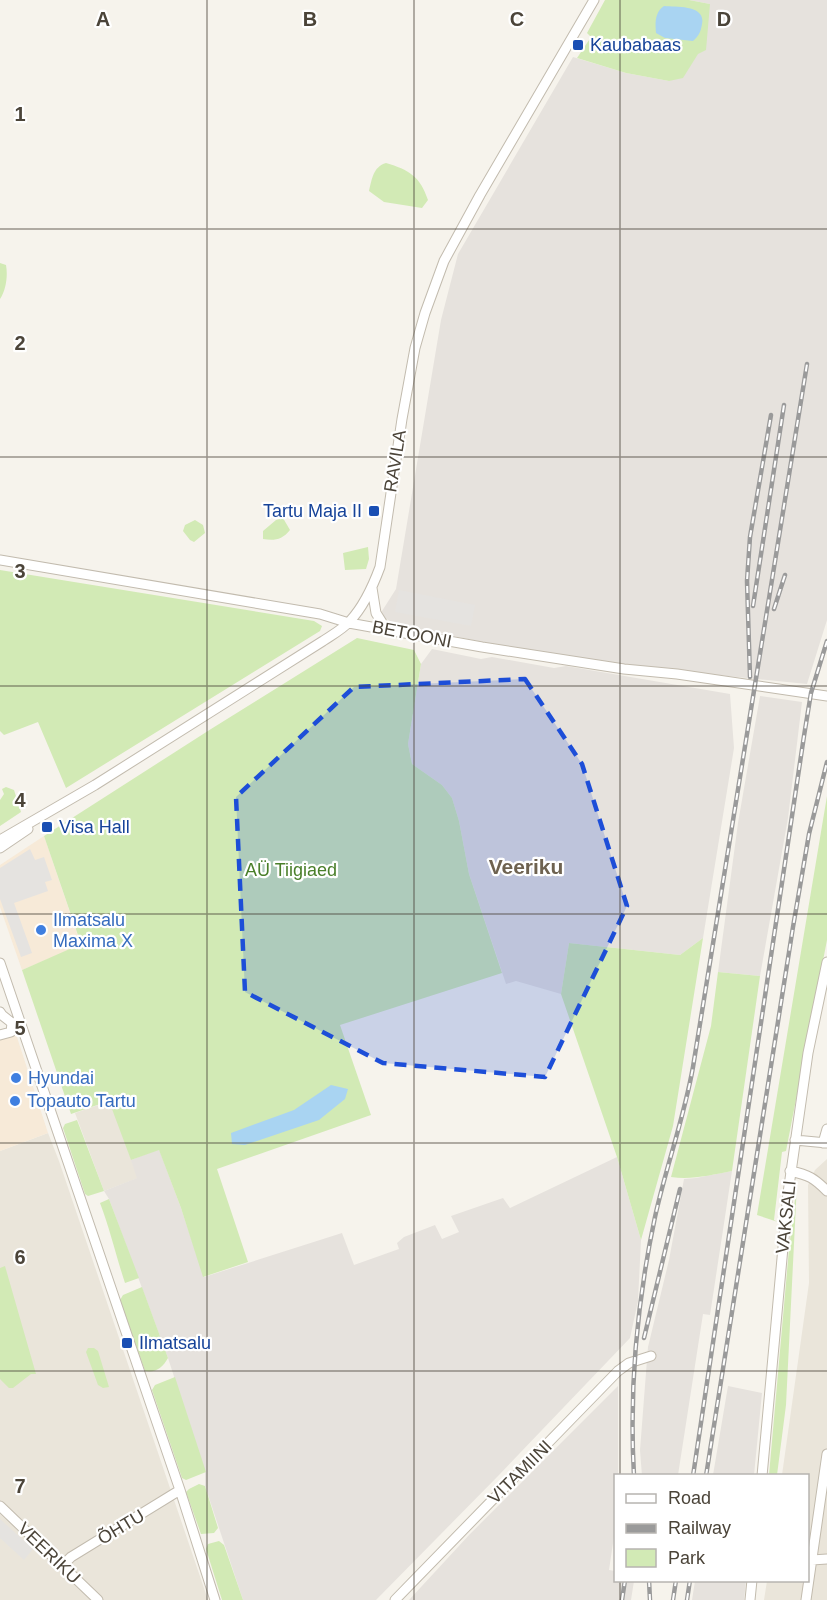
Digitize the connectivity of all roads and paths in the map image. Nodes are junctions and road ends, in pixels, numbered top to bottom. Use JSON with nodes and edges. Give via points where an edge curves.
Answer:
{"nodes":[{"id":1,"x":594,"y":0,"type":"edge"},
{"id":2,"x":0,"y":560,"type":"edge"},
{"id":3,"x":372,"y":588,"type":"junction"},
{"id":4,"x":349,"y":622,"type":"junction"},
{"id":5,"x":386,"y":629,"type":"junction"},
{"id":6,"x":827,"y":696,"type":"edge"},
{"id":7,"x":64,"y":803,"type":"junction"},
{"id":8,"x":0,"y":840,"type":"edge"},
{"id":9,"x":0,"y":848,"type":"edge"},
{"id":10,"x":827,"y":962,"type":"edge"},
{"id":11,"x":0,"y":963,"type":"edge"},
{"id":12,"x":0,"y":1011,"type":"edge"},
{"id":13,"x":16,"y":1022,"type":"junction"},
{"id":14,"x":0,"y":1035,"type":"edge"},
{"id":15,"x":827,"y":1129,"type":"edge"},
{"id":16,"x":795,"y":1140,"type":"junction"},
{"id":17,"x":825,"y":1143,"type":"edge"},
{"id":18,"x":790,"y":1171,"type":"junction"},
{"id":19,"x":827,"y":1191,"type":"edge"},
{"id":20,"x":651,"y":1356,"type":"dead end"},
{"id":21,"x":827,"y":1454,"type":"edge"},
{"id":22,"x":762,"y":1474,"type":"edge"},
{"id":23,"x":180,"y":1490,"type":"junction"},
{"id":24,"x":0,"y":1506,"type":"edge"},
{"id":25,"x":827,"y":1559,"type":"edge"},
{"id":26,"x":812,"y":1560,"type":"junction"},
{"id":27,"x":63,"y":1565,"type":"junction"},
{"id":28,"x":809,"y":1580,"type":"edge"},
{"id":29,"x":752,"y":1582,"type":"edge"},
{"id":30,"x":809,"y":1582,"type":"edge"},
{"id":31,"x":98,"y":1600,"type":"edge"},
{"id":32,"x":215,"y":1600,"type":"edge"},
{"id":33,"x":395,"y":1600,"type":"edge"},
{"id":34,"x":750,"y":1600,"type":"edge"},
{"id":35,"x":806,"y":1600,"type":"edge"}],
"edges":[{"from":1,"to":3,"type":"street","name":"RAVILA","via":[[444,261],[415,348],[380,567]]},
{"from":2,"to":4,"type":"street","name":"BETOONI"},
{"from":3,"to":4,"type":"street","name":"RAVILA"},
{"from":3,"to":5,"type":"street","via":[[376,613]]},
{"from":4,"to":5,"type":"street","name":"BETOONI"},
{"from":4,"to":7,"type":"street","name":"RAVILA"},
{"from":5,"to":6,"type":"street","name":"BETOONI","via":[[581,663]]},
{"from":7,"to":8,"type":"street","name":"RAVILA"},
{"from":7,"to":9,"type":"street","name":"RAVILA"},
{"from":10,"to":16,"type":"street","name":"VAKSALI"},
{"from":11,"to":13,"type":"street"},
{"from":12,"to":13,"type":"street"},
{"from":13,"to":14,"type":"street","via":[[11,1032]]},
{"from":13,"to":23,"type":"street"},
{"from":15,"to":17,"type":"street"},
{"from":16,"to":17,"type":"street"},
{"from":16,"to":18,"type":"street","name":"VAKSALI"},
{"from":18,"to":19,"type":"street","via":[[807,1174]]},
{"from":18,"to":22,"type":"street","name":"VAKSALI"},
{"from":20,"to":33,"type":"street","name":"VITAMIINI","via":[[618,1371]]},
{"from":21,"to":26,"type":"street"},
{"from":23,"to":27,"type":"street","name":"ÕHTU"},
{"from":23,"to":32,"type":"street"},
{"from":24,"to":27,"type":"street","name":"VEERIKU"},
{"from":25,"to":26,"type":"street"},
{"from":26,"to":28,"type":"street"},
{"from":27,"to":31,"type":"street","name":"VEERIKU"},
{"from":29,"to":34,"type":"street"},
{"from":30,"to":35,"type":"street"}]}
